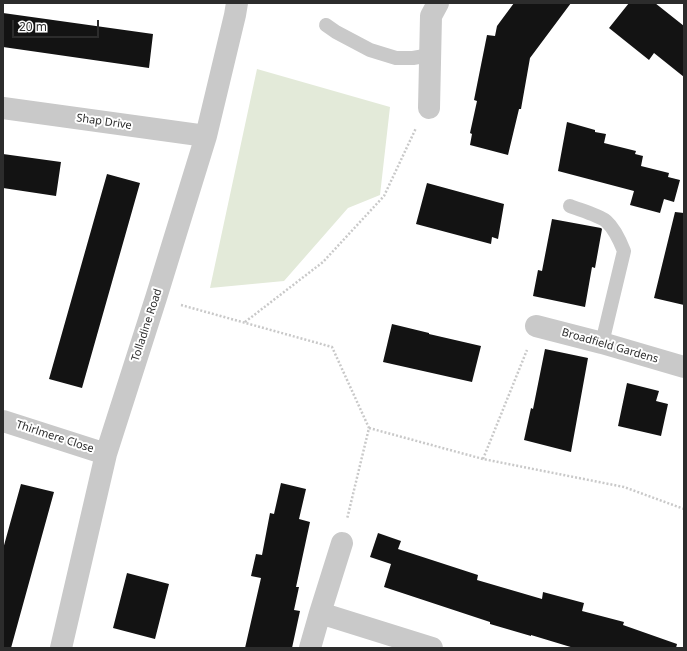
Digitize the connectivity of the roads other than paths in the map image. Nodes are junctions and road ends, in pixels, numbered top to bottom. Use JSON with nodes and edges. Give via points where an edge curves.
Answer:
{"nodes":[{"id":1,"x":237,"y":3,"type":"edge"},
{"id":2,"x":438,"y":3,"type":"edge"},
{"id":3,"x":326,"y":25,"type":"dead end"},
{"id":4,"x":430,"y":55,"type":"junction"},
{"id":5,"x":3,"y":108,"type":"edge"},
{"id":6,"x":429,"y":108,"type":"road end"},
{"id":7,"x":206,"y":136,"type":"junction"},
{"id":8,"x":570,"y":206,"type":"dead end"},
{"id":9,"x":536,"y":326,"type":"road end"},
{"id":10,"x":602,"y":343,"type":"junction"},
{"id":11,"x":684,"y":367,"type":"edge"},
{"id":12,"x":3,"y":421,"type":"edge"},
{"id":13,"x":106,"y":454,"type":"junction"},
{"id":14,"x":342,"y":543,"type":"road end"},
{"id":15,"x":320,"y":613,"type":"junction"},
{"id":16,"x":61,"y":648,"type":"edge"},
{"id":17,"x":310,"y":648,"type":"edge"},
{"id":18,"x":432,"y":648,"type":"edge"}],
"edges":[{"from":1,"to":7,"type":"street","name":"Tolladine Road"},
{"from":2,"to":4,"type":"street","via":[[431,16]]},
{"from":3,"to":4,"type":"lane","via":[[370,50],[396,58]]},
{"from":4,"to":6,"type":"street"},
{"from":5,"to":7,"type":"street","name":"Shap Drive"},
{"from":7,"to":13,"type":"street","name":"Tolladine Road"},
{"from":8,"to":10,"type":"lane","via":[[606,221],[618,236],[624,251]]},
{"from":9,"to":10,"type":"street","name":"Broadfield Gardens"},
{"from":10,"to":11,"type":"street","name":"Broadfield Gardens"},
{"from":12,"to":13,"type":"street","name":"Thirlmere Close"},
{"from":13,"to":16,"type":"street","name":"Tolladine Road"},
{"from":14,"to":15,"type":"street"},
{"from":15,"to":17,"type":"street"},
{"from":15,"to":18,"type":"street"}]}
